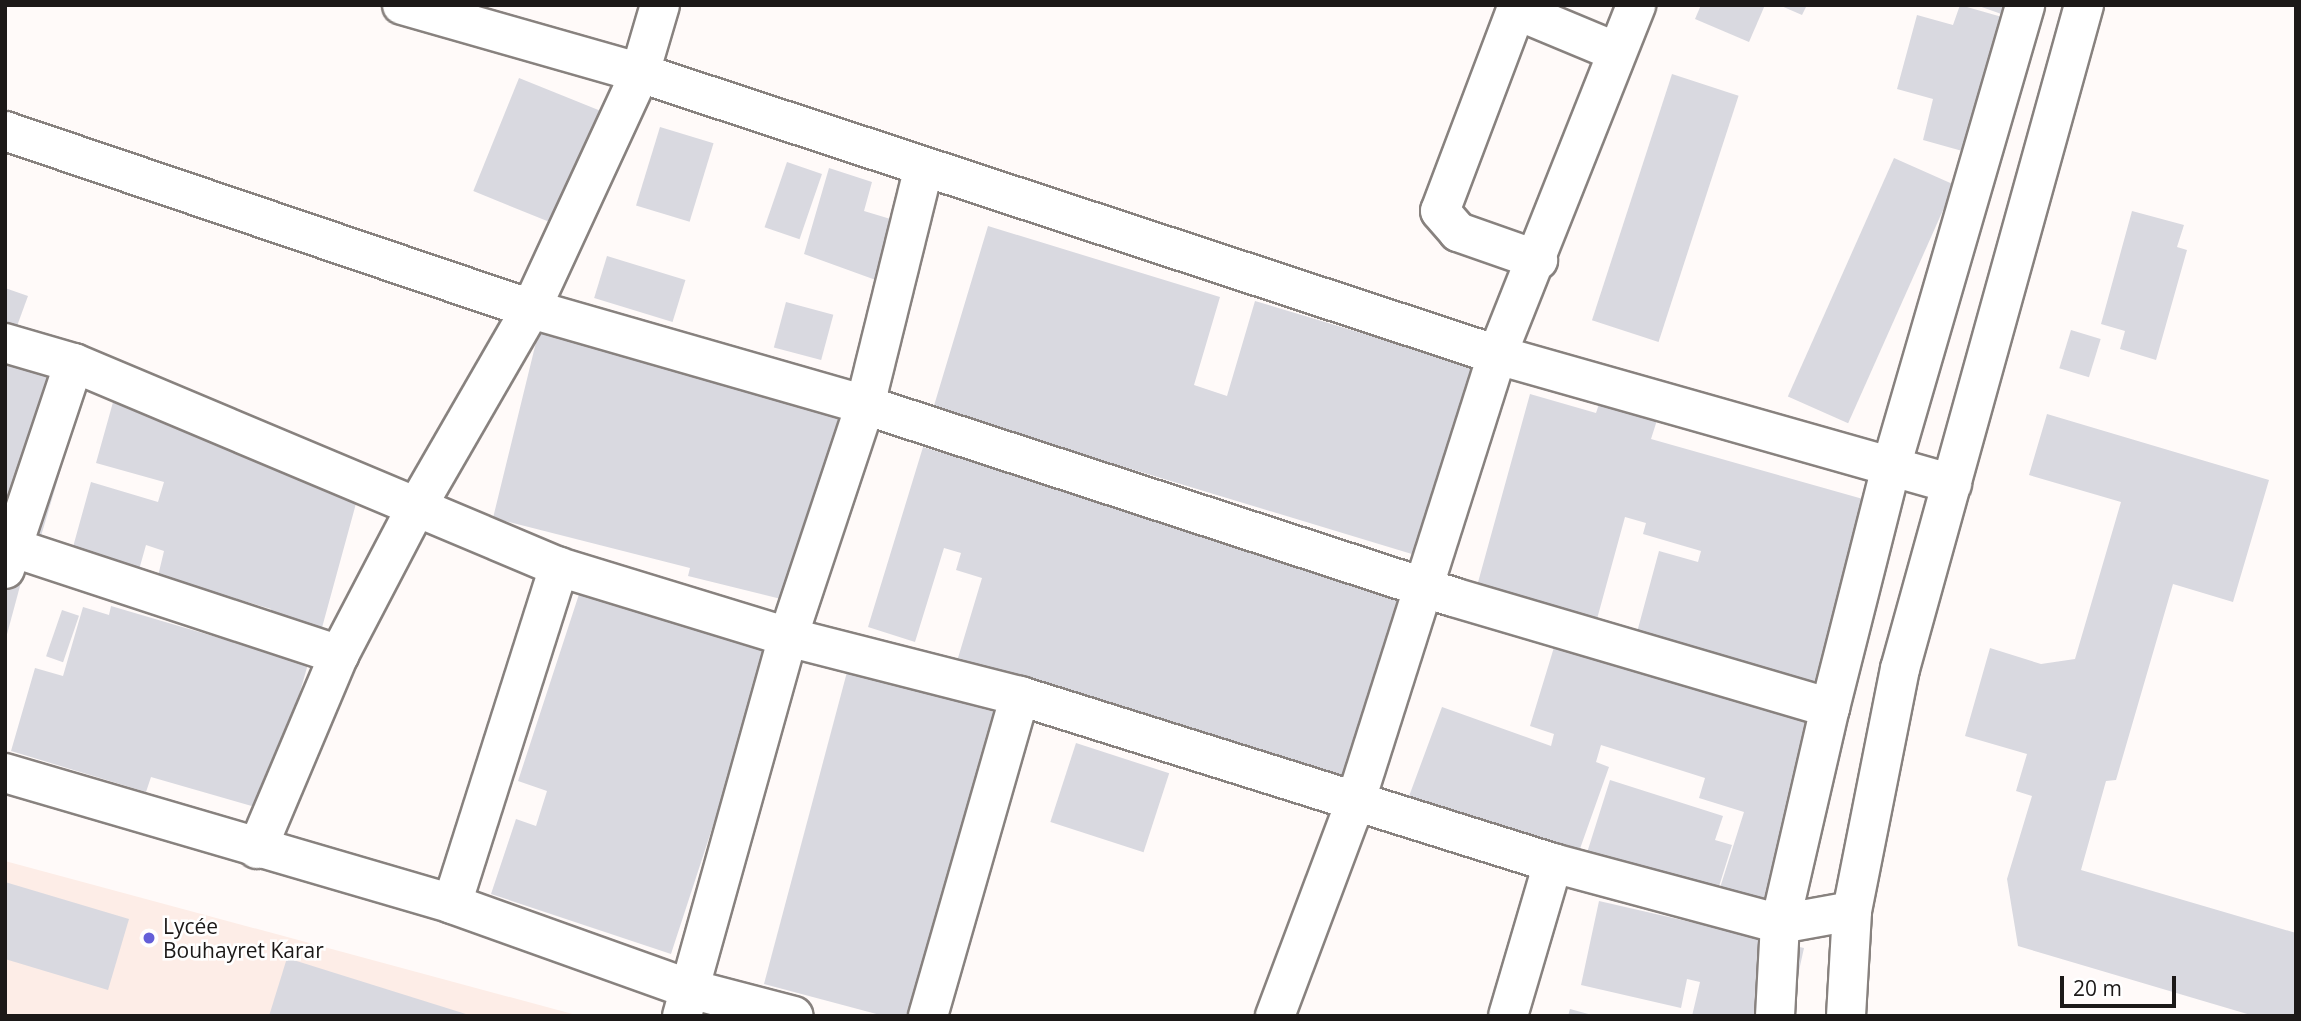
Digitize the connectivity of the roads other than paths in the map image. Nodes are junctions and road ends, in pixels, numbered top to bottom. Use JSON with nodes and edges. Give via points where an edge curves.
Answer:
{"nodes":[{"id":1,"x":402,"y":5,"type":"edge"},
{"id":2,"x":660,"y":5,"type":"edge"},
{"id":3,"x":1636,"y":5,"type":"edge"},
{"id":4,"x":2025,"y":5,"type":"edge"},
{"id":5,"x":2084,"y":5,"type":"edge"},
{"id":6,"x":1517,"y":8,"type":"edge"},
{"id":7,"x":1618,"y":52,"type":"junction"},
{"id":8,"x":640,"y":73,"type":"junction"},
{"id":9,"x":5,"y":131,"type":"edge"},
{"id":10,"x":924,"y":167,"type":"junction"},
{"id":11,"x":1538,"y":260,"type":"junction"},
{"id":12,"x":531,"y":309,"type":"junction"},
{"id":13,"x":5,"y":343,"type":"edge"},
{"id":14,"x":1497,"y":355,"type":"junction"},
{"id":15,"x":74,"y":363,"type":"junction"},
{"id":16,"x":865,"y":405,"type":"junction"},
{"id":17,"x":1891,"y":467,"type":"junction"},
{"id":18,"x":1952,"y":484,"type":"junction"},
{"id":19,"x":416,"y":508,"type":"junction"},
{"id":20,"x":7,"y":553,"type":"edge"},
{"id":21,"x":559,"y":567,"type":"junction"},
{"id":22,"x":1425,"y":584,"type":"junction"},
{"id":23,"x":788,"y":637,"type":"junction"},
{"id":24,"x":339,"y":655,"type":"junction"},
{"id":25,"x":1020,"y":696,"type":"junction"},
{"id":26,"x":1830,"y":708,"type":"junction"},
{"id":27,"x":5,"y":773,"type":"edge"},
{"id":28,"x":1355,"y":803,"type":"junction"},
{"id":29,"x":257,"y":849,"type":"junction"},
{"id":30,"x":1553,"y":863,"type":"junction"},
{"id":31,"x":452,"y":904,"type":"junction"},
{"id":32,"x":1852,"y":911,"type":"junction"},
{"id":33,"x":1780,"y":924,"type":"junction"},
{"id":34,"x":686,"y":1002,"type":"edge"},
{"id":35,"x":794,"y":1016,"type":"edge"},
{"id":36,"x":928,"y":1016,"type":"edge"},
{"id":37,"x":1275,"y":1016,"type":"edge"},
{"id":38,"x":1508,"y":1016,"type":"edge"},
{"id":39,"x":1775,"y":1016,"type":"edge"},
{"id":40,"x":1846,"y":1016,"type":"edge"}],
"edges":[{"from":1,"to":8,"type":"street"},
{"from":2,"to":8,"type":"street"},
{"from":3,"to":7,"type":"street"},
{"from":4,"to":17,"type":"street"},
{"from":5,"to":18,"type":"street"},
{"from":6,"to":7,"type":"street"},
{"from":6,"to":11,"type":"street","via":[[1440,211],[1458,232]]},
{"from":7,"to":11,"type":"street"},
{"from":8,"to":10,"type":"street"},
{"from":8,"to":12,"type":"street"},
{"from":9,"to":12,"type":"street"},
{"from":10,"to":14,"type":"street"},
{"from":10,"to":16,"type":"street"},
{"from":11,"to":14,"type":"street"},
{"from":12,"to":16,"type":"street"},
{"from":12,"to":19,"type":"street"},
{"from":13,"to":15,"type":"street"},
{"from":14,"to":17,"type":"street"},
{"from":14,"to":22,"type":"street"},
{"from":15,"to":19,"type":"street"},
{"from":15,"to":20,"type":"street"},
{"from":16,"to":22,"type":"street"},
{"from":16,"to":23,"type":"street"},
{"from":17,"to":18,"type":"street"},
{"from":17,"to":26,"type":"street"},
{"from":18,"to":32,"type":"street","via":[[1900,669]]},
{"from":19,"to":21,"type":"street"},
{"from":19,"to":24,"type":"street"},
{"from":20,"to":24,"type":"street"},
{"from":21,"to":23,"type":"street"},
{"from":21,"to":31,"type":"street"},
{"from":22,"to":26,"type":"street","via":[[1453,597]]},
{"from":22,"to":28,"type":"street"},
{"from":23,"to":25,"type":"street"},
{"from":23,"to":34,"type":"street"},
{"from":24,"to":29,"type":"street"},
{"from":25,"to":28,"type":"street"},
{"from":25,"to":36,"type":"street"},
{"from":26,"to":33,"type":"street"},
{"from":27,"to":29,"type":"street"},
{"from":28,"to":30,"type":"street"},
{"from":28,"to":37,"type":"street"},
{"from":29,"to":31,"type":"street"},
{"from":30,"to":33,"type":"street"},
{"from":30,"to":38,"type":"street"},
{"from":31,"to":34,"type":"street"},
{"from":32,"to":33,"type":"street"},
{"from":32,"to":40,"type":"street"},
{"from":33,"to":39,"type":"street"},
{"from":34,"to":35,"type":"street"}]}
